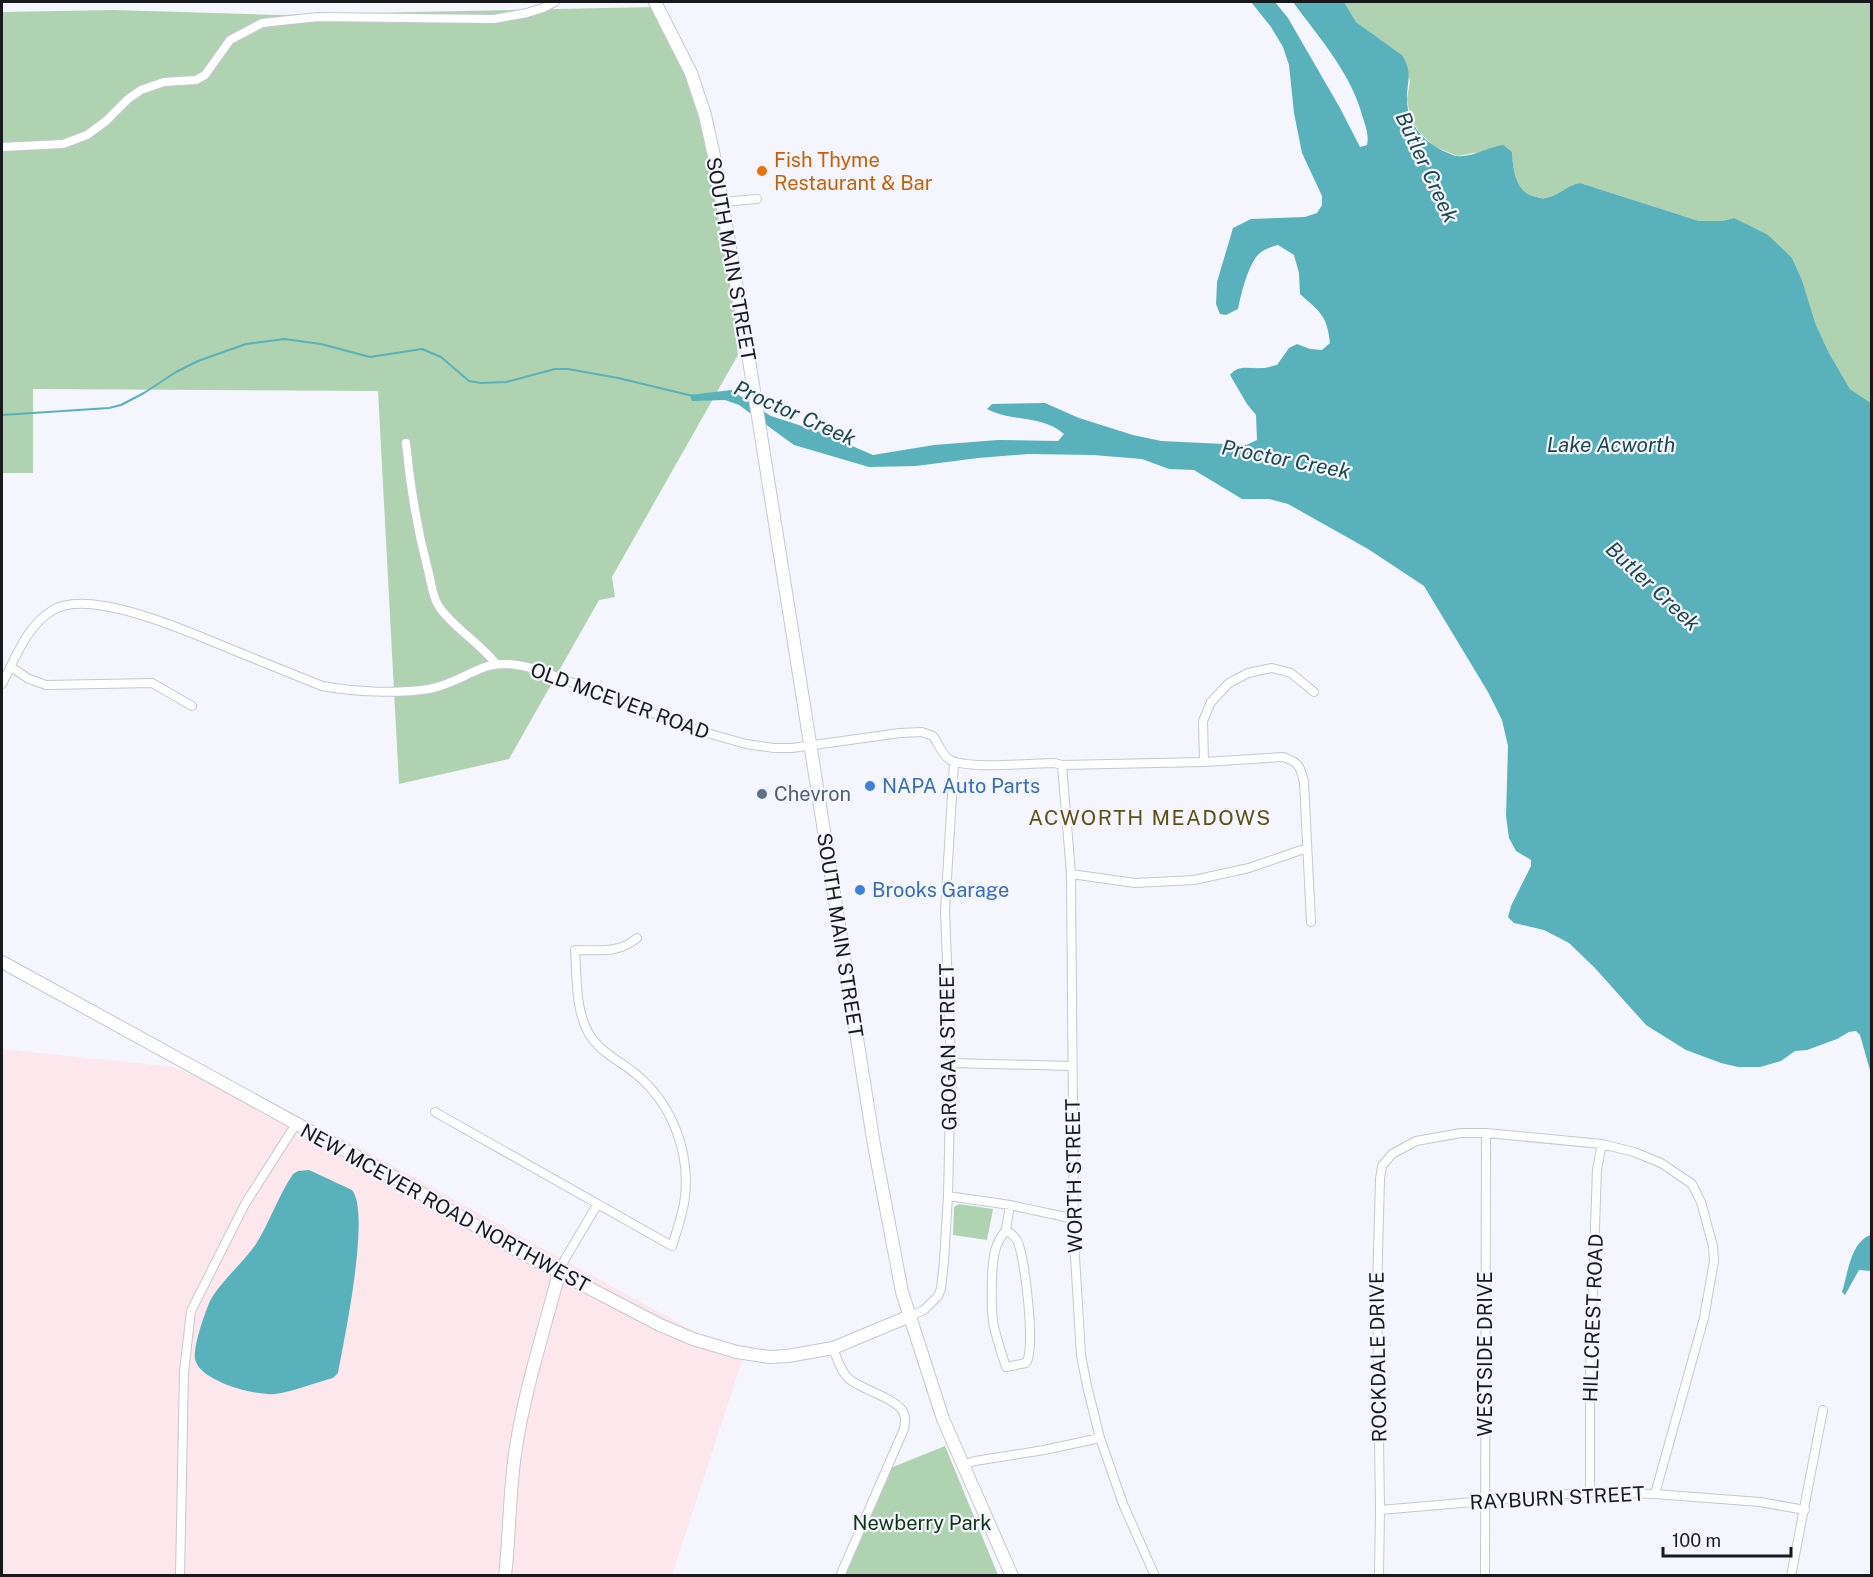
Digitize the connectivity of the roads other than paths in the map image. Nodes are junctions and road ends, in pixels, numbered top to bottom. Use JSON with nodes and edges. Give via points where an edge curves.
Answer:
{"nodes":[{"id":1,"x":555,"y":2,"type":"edge"},
{"id":2,"x":655,"y":2,"type":"edge"},
{"id":3,"x":2,"y":147,"type":"edge"},
{"id":4,"x":757,"y":199,"type":"dead end"},
{"id":5,"x":722,"y":202,"type":"junction"},
{"id":6,"x":406,"y":443,"type":"dead end"},
{"id":7,"x":496,"y":664,"type":"junction"},
{"id":8,"x":11,"y":667,"type":"junction"},
{"id":9,"x":2,"y":684,"type":"edge"},
{"id":10,"x":1314,"y":692,"type":"dead end"},
{"id":11,"x":192,"y":706,"type":"dead end"},
{"id":12,"x":810,"y":747,"type":"junction"},
{"id":13,"x":1204,"y":762,"type":"junction"},
{"id":14,"x":954,"y":763,"type":"junction"},
{"id":15,"x":1062,"y":765,"type":"junction"},
{"id":16,"x":1307,"y":848,"type":"junction"},
{"id":17,"x":1071,"y":874,"type":"junction"},
{"id":18,"x":1311,"y":922,"type":"dead end"},
{"id":19,"x":637,"y":938,"type":"dead end"},
{"id":20,"x":2,"y":962,"type":"edge"},
{"id":21,"x":951,"y":1063,"type":"junction"},
{"id":22,"x":1072,"y":1066,"type":"junction"},
{"id":23,"x":435,"y":1112,"type":"dead end"},
{"id":24,"x":296,"y":1124,"type":"junction"},
{"id":25,"x":1486,"y":1134,"type":"junction"},
{"id":26,"x":1602,"y":1144,"type":"junction"},
{"id":27,"x":948,"y":1196,"type":"junction"},
{"id":28,"x":597,"y":1204,"type":"junction"},
{"id":29,"x":1010,"y":1205,"type":"junction"},
{"id":30,"x":1075,"y":1219,"type":"junction"},
{"id":31,"x":1006,"y":1230,"type":"junction"},
{"id":32,"x":559,"y":1273,"type":"junction"},
{"id":33,"x":910,"y":1316,"type":"junction"},
{"id":34,"x":833,"y":1348,"type":"junction"},
{"id":35,"x":1823,"y":1410,"type":"dead end"},
{"id":36,"x":1100,"y":1438,"type":"junction"},
{"id":37,"x":963,"y":1465,"type":"junction"},
{"id":38,"x":1590,"y":1492,"type":"junction"},
{"id":39,"x":1655,"y":1494,"type":"junction"},
{"id":40,"x":1484,"y":1500,"type":"junction"},
{"id":41,"x":1380,"y":1509,"type":"junction"},
{"id":42,"x":1805,"y":1510,"type":"junction"},
{"id":43,"x":180,"y":1575,"type":"edge"},
{"id":44,"x":504,"y":1575,"type":"edge"},
{"id":45,"x":840,"y":1575,"type":"edge"},
{"id":46,"x":1012,"y":1575,"type":"edge"},
{"id":47,"x":1155,"y":1575,"type":"edge"},
{"id":48,"x":1379,"y":1575,"type":"edge"},
{"id":49,"x":1485,"y":1575,"type":"edge"},
{"id":50,"x":1791,"y":1575,"type":"edge"}],
"edges":[{"from":1,"to":3,"type":"street","via":[[528,13],[494,19],[318,17],[262,23],[230,40],[205,75],[141,90],[87,135],[63,144]]},
{"from":2,"to":5,"type":"main road","name":"SOUTH MAIN STREET","via":[[691,73],[705,115]]},
{"from":4,"to":5,"type":"street"},
{"from":5,"to":12,"type":"main road","name":"SOUTH MAIN STREET"},
{"from":6,"to":7,"type":"street","via":[[411,494],[438,605]]},
{"from":7,"to":8,"type":"street","name":"OLD MCEVER ROAD","via":[[428,689],[339,689],[322,686],[155,620],[84,604],[56,608],[46,615],[31,629]]},
{"from":7,"to":12,"type":"street","name":"OLD MCEVER ROAD","via":[[536,669],[700,731],[746,744]]},
{"from":8,"to":9,"type":"street","name":"OLD MCEVER ROAD"},
{"from":8,"to":11,"type":"street","via":[[46,685],[152,683]]},
{"from":10,"to":13,"type":"street","via":[[1291,673],[1272,668],[1248,673],[1229,683],[1211,702],[1203,721]]},
{"from":12,"to":14,"type":"street","name":"OLD MCEVER ROAD","via":[[922,732],[933,736],[946,758]]},
{"from":12,"to":33,"type":"main road","name":"SOUTH MAIN STREET","via":[[884,1203]]},
{"from":13,"to":15,"type":"street"},
{"from":13,"to":16,"type":"street","via":[[1283,757],[1295,760],[1305,782]]},
{"from":14,"to":15,"type":"street"},
{"from":14,"to":21,"type":"street","name":"GROGAN STREET","via":[[945,911]]},
{"from":15,"to":17,"type":"street","name":"WORTH STREET"},
{"from":16,"to":17,"type":"street","via":[[1249,868],[1194,880],[1136,883]]},
{"from":16,"to":18,"type":"street"},
{"from":17,"to":22,"type":"street","name":"WORTH STREET"},
{"from":19,"to":28,"type":"street","via":[[615,950],[575,950],[579,1000],[594,1041],[656,1094],[677,1132],[685,1188],[672,1246]]},
{"from":20,"to":24,"type":"main road","name":"NEW MCEVER ROAD NORTHWEST"},
{"from":21,"to":22,"type":"street"},
{"from":21,"to":27,"type":"street","name":"GROGAN STREET"},
{"from":22,"to":30,"type":"street","name":"WORTH STREET"},
{"from":23,"to":28,"type":"street"},
{"from":24,"to":32,"type":"main road","name":"NEW MCEVER ROAD NORTHWEST"},
{"from":24,"to":43,"type":"street","via":[[244,1204],[191,1311],[184,1372]]},
{"from":25,"to":26,"type":"street"},
{"from":25,"to":40,"type":"street","name":"WESTSIDE DRIVE"},
{"from":25,"to":41,"type":"street","name":"ROCKDALE DRIVE","via":[[1461,1133],[1416,1142],[1392,1154],[1382,1166],[1377,1291]]},
{"from":26,"to":38,"type":"street","name":"HILLCREST ROAD","via":[[1597,1168]]},
{"from":26,"to":39,"type":"street","via":[[1661,1163],[1692,1184],[1713,1246],[1704,1318]]},
{"from":27,"to":29,"type":"street"},
{"from":27,"to":33,"type":"street","name":"GROGAN STREET","via":[[941,1289],[930,1306]]},
{"from":28,"to":32,"type":"street"},
{"from":29,"to":30,"type":"street"},
{"from":29,"to":31,"type":"street"},
{"from":30,"to":36,"type":"street","name":"WORTH STREET","via":[[1082,1355]]},
{"from":31,"to":31,"type":"street","via":[[995,1251],[992,1301],[1006,1367],[1026,1363],[1031,1353],[1021,1250]]},
{"from":32,"to":34,"type":"main road","name":"NEW MCEVER ROAD NORTHWEST","via":[[660,1325],[737,1352],[779,1357]]},
{"from":32,"to":44,"type":"main road","via":[[516,1446]]},
{"from":33,"to":34,"type":"main road","name":"NEW MCEVER ROAD NORTHWEST"},
{"from":33,"to":37,"type":"main road","name":"SOUTH MAIN STREET"},
{"from":34,"to":45,"type":"street","via":[[848,1378],[898,1406],[905,1421]]},
{"from":35,"to":42,"type":"street"},
{"from":36,"to":37,"type":"street"},
{"from":36,"to":47,"type":"street","name":"WORTH STREET","via":[[1123,1504]]},
{"from":37,"to":46,"type":"main road","name":"SOUTH MAIN STREET"},
{"from":38,"to":39,"type":"street","name":"RAYBURN STREET"},
{"from":38,"to":40,"type":"street","name":"RAYBURN STREET"},
{"from":39,"to":42,"type":"street","name":"RAYBURN STREET","via":[[1760,1502]]},
{"from":40,"to":41,"type":"street","name":"RAYBURN STREET"},
{"from":40,"to":49,"type":"street","name":"WESTSIDE DRIVE"},
{"from":41,"to":48,"type":"street","name":"ROCKDALE DRIVE"},
{"from":42,"to":50,"type":"street"}]}
